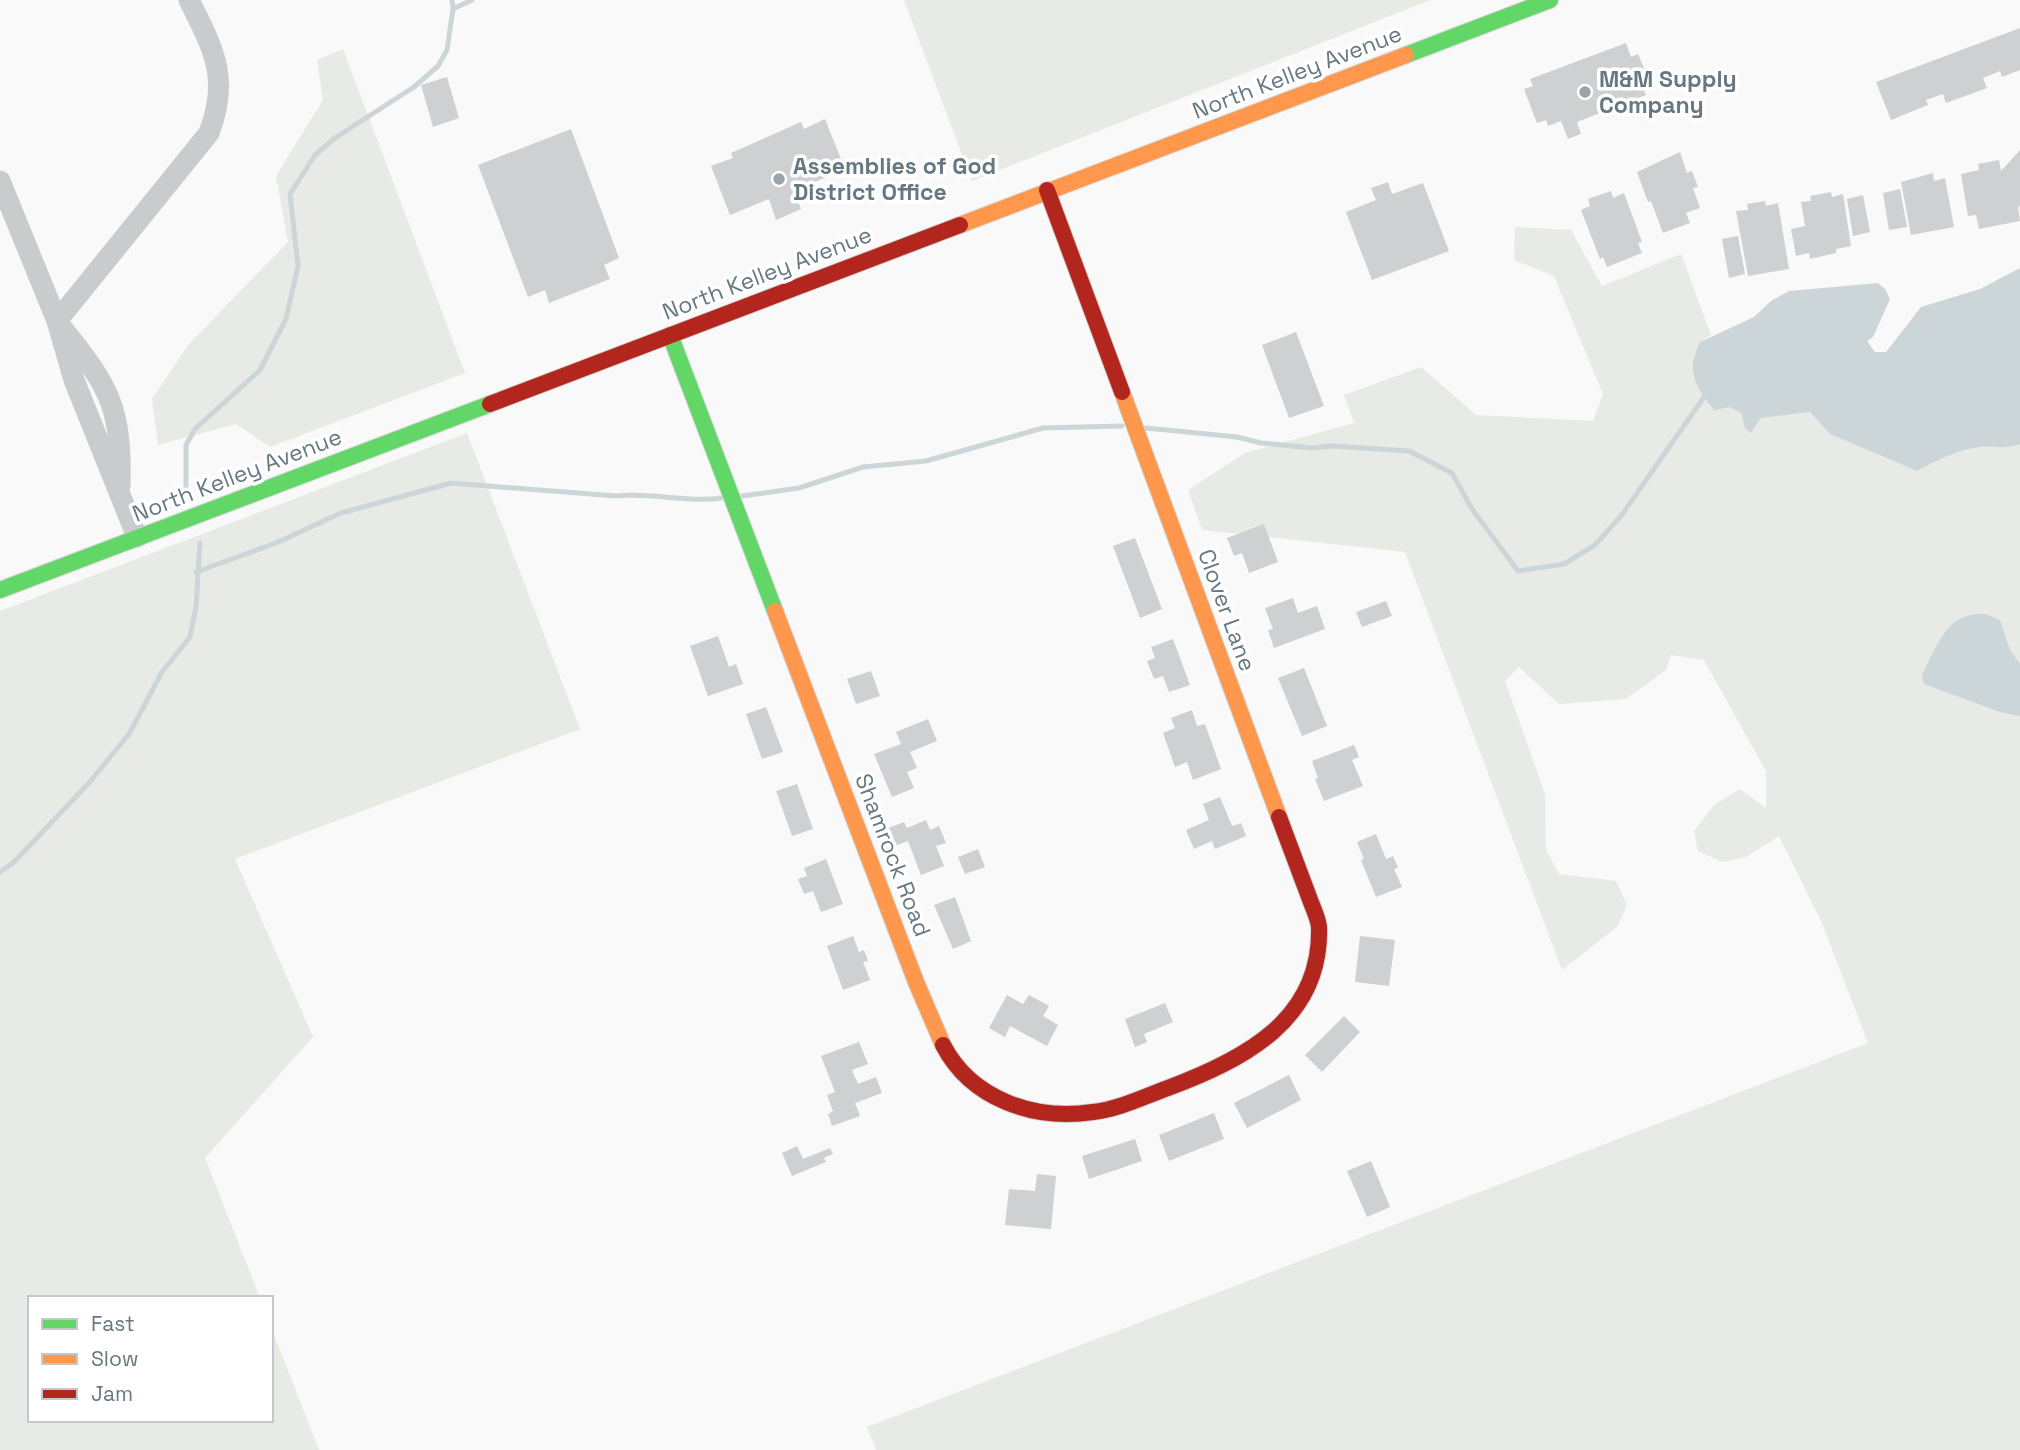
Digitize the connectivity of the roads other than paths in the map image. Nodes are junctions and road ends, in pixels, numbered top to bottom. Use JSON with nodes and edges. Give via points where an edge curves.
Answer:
{"nodes":[{"id":1,"x":189,"y":0,"type":"edge"},
{"id":2,"x":1550,"y":0,"type":"edge"},
{"id":3,"x":0,"y":181,"type":"edge"},
{"id":4,"x":1047,"y":190,"type":"junction"},
{"id":5,"x":57,"y":321,"type":"junction"},
{"id":6,"x":670,"y":335,"type":"junction"},
{"id":7,"x":137,"y":537,"type":"junction"},
{"id":8,"x":0,"y":590,"type":"edge"},
{"id":9,"x":1270,"y":1038,"type":"joint"}],
"edges":[{"from":1,"to":5,"type":"street","via":[[219,72],[217,113],[209,134]]},
{"from":2,"to":4,"type":"street","name":"North Kelley Avenue"},
{"from":3,"to":5,"type":"street"},
{"from":4,"to":6,"type":"street","name":"North Kelley Avenue"},
{"from":4,"to":9,"type":"street","name":"Clover Lane","via":[[1319,925],[1317,960],[1308,987]]},
{"from":5,"to":7,"type":"street","via":[[74,380]]},
{"from":6,"to":7,"type":"street","name":"North Kelley Avenue"},
{"from":6,"to":9,"type":"street","name":"Shamrock Road","via":[[916,982],[950,1058],[976,1085],[1021,1109],[1045,1115],[1095,1114],[1231,1061]]},
{"from":7,"to":8,"type":"street","name":"North Kelley Avenue"}]}
